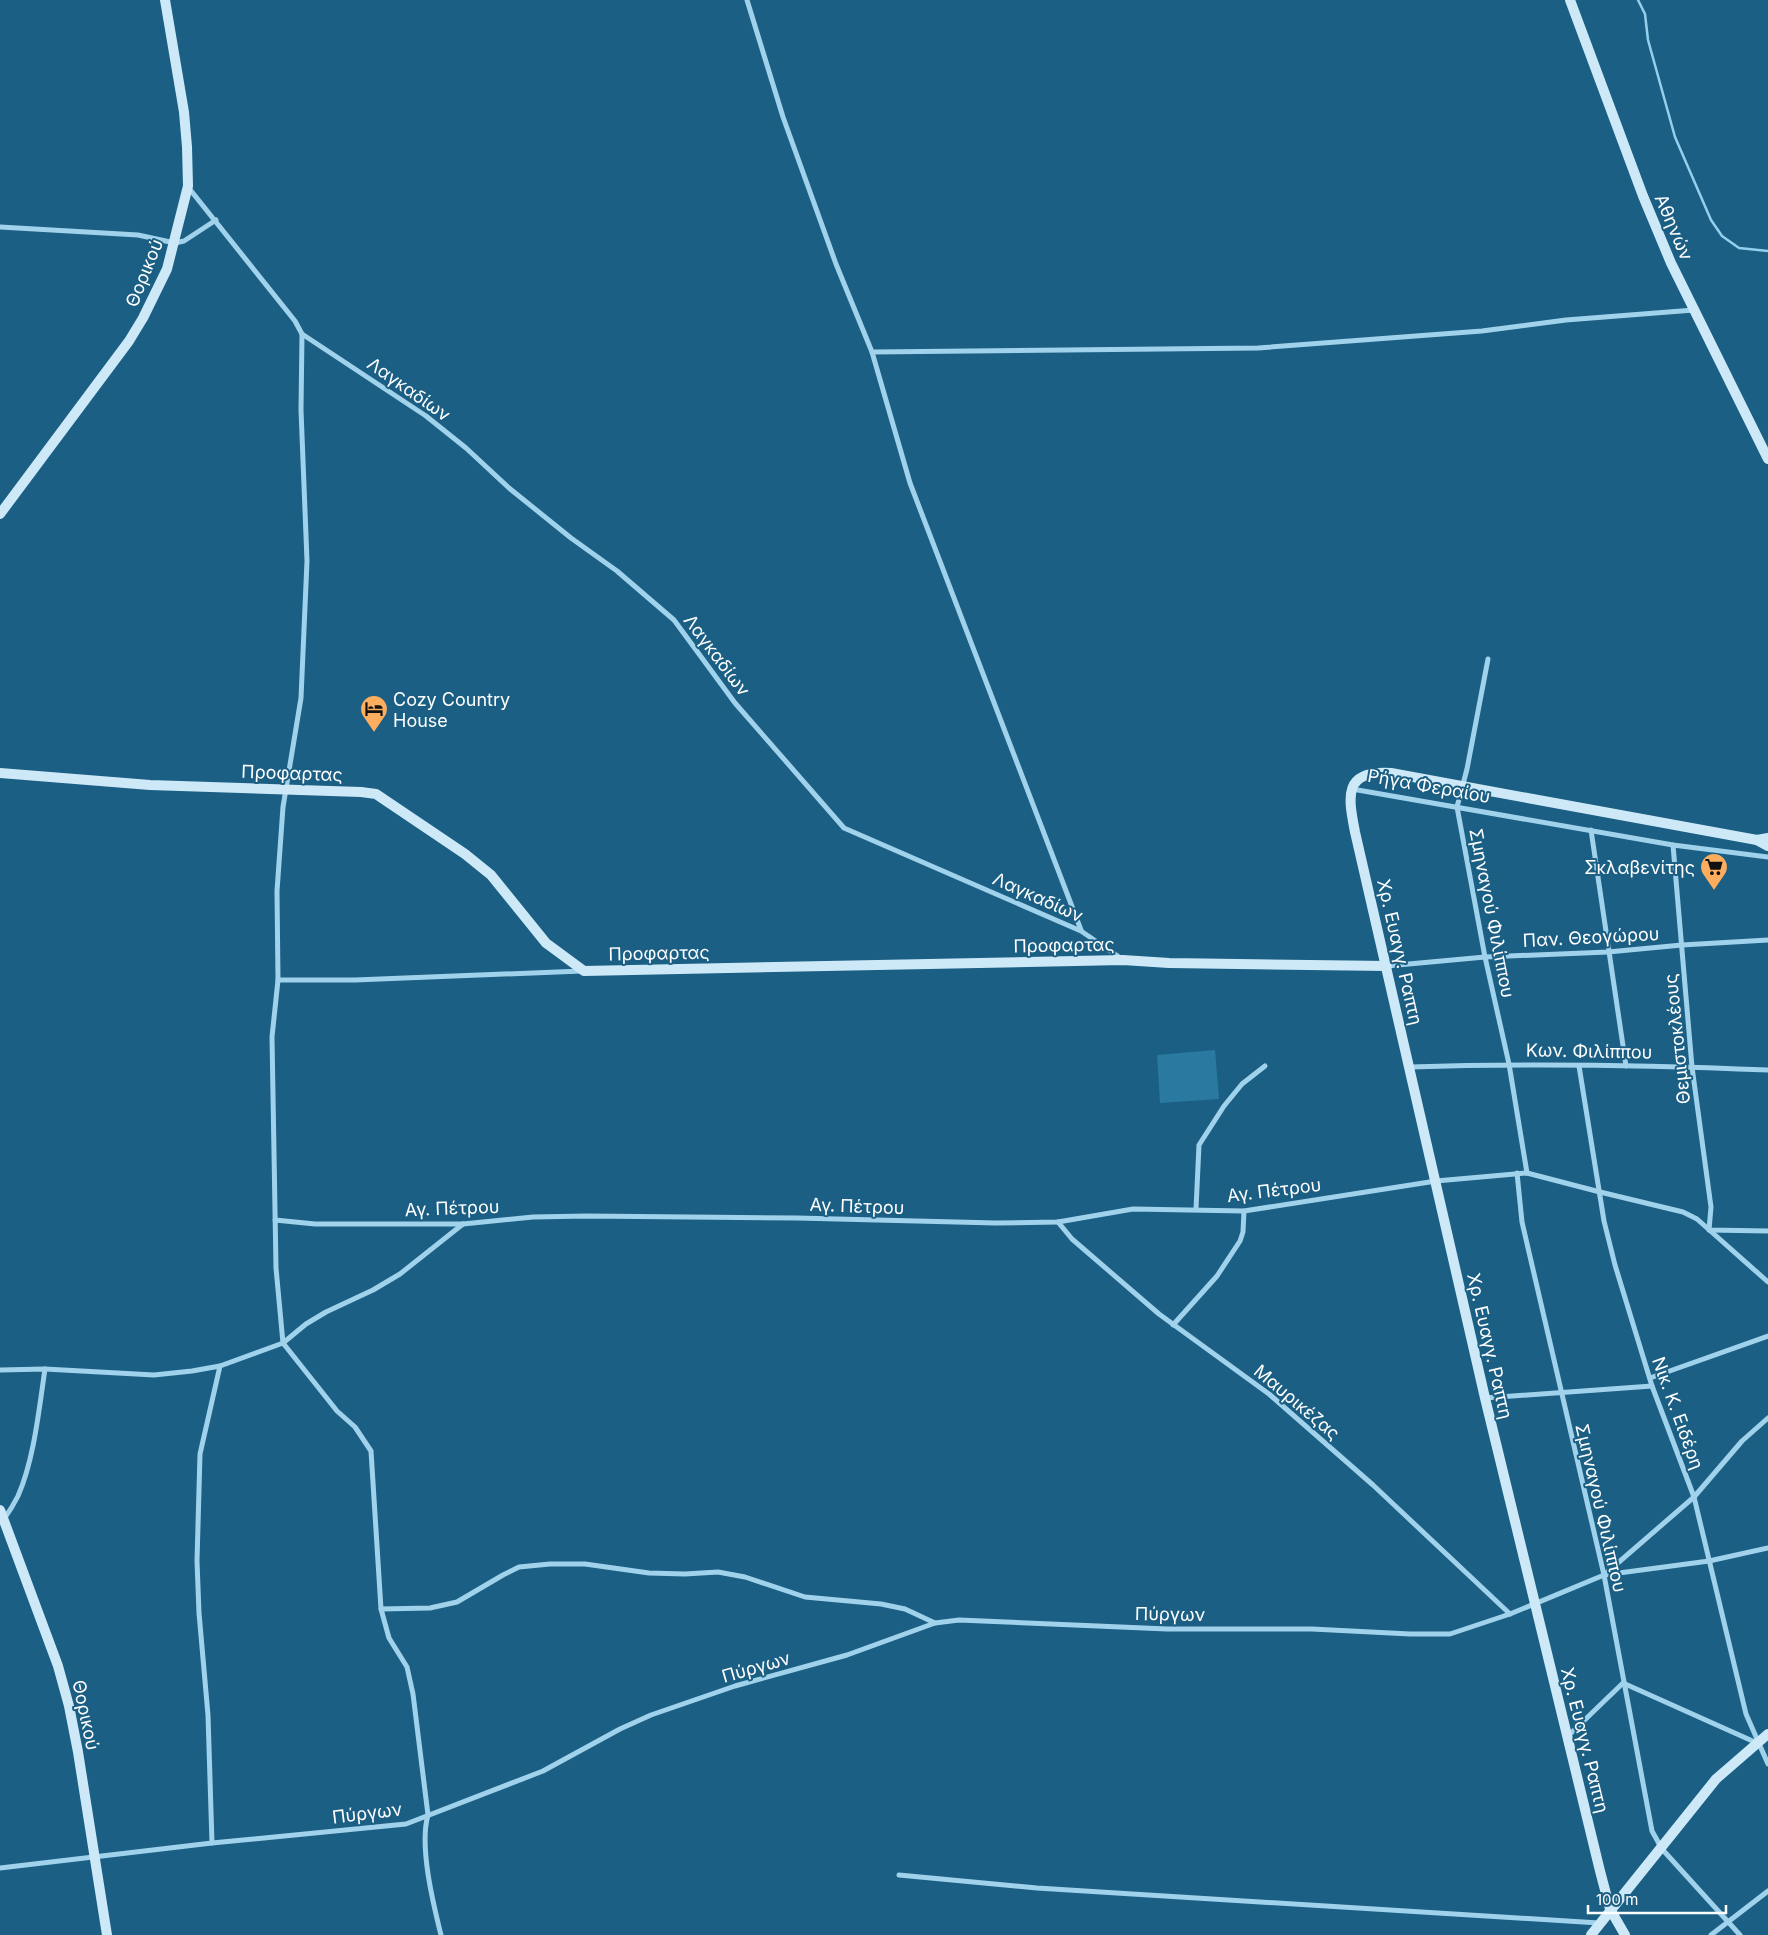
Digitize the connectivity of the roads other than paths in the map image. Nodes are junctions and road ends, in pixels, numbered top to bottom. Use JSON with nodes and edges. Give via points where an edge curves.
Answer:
{"nodes":[{"id":1,"x":165,"y":0,"type":"edge"},
{"id":2,"x":747,"y":0,"type":"edge"},
{"id":3,"x":1570,"y":0,"type":"edge"},
{"id":4,"x":188,"y":186,"type":"junction"},
{"id":5,"x":216,"y":220,"type":"junction"},
{"id":6,"x":0,"y":227,"type":"edge"},
{"id":7,"x":175,"y":244,"type":"junction"},
{"id":8,"x":1694,"y":310,"type":"junction"},
{"id":9,"x":302,"y":334,"type":"junction"},
{"id":10,"x":872,"y":352,"type":"junction"},
{"id":11,"x":1768,"y":459,"type":"edge"},
{"id":12,"x":0,"y":514,"type":"edge"},
{"id":13,"x":1488,"y":660,"type":"dead end"},
{"id":14,"x":0,"y":773,"type":"edge"},
{"id":15,"x":1462,"y":787,"type":"junction"},
{"id":16,"x":1352,"y":789,"type":"junction"},
{"id":17,"x":286,"y":790,"type":"junction"},
{"id":18,"x":1457,"y":807,"type":"junction"},
{"id":19,"x":1591,"y":830,"type":"junction"},
{"id":20,"x":1763,"y":839,"type":"edge"},
{"id":21,"x":1672,"y":845,"type":"junction"},
{"id":22,"x":1768,"y":846,"type":"edge"},
{"id":23,"x":1754,"y":854,"type":"junction"},
{"id":24,"x":1768,"y":857,"type":"edge"},
{"id":25,"x":1082,"y":931,"type":"junction"},
{"id":26,"x":1768,"y":940,"type":"edge"},
{"id":27,"x":1682,"y":945,"type":"junction"},
{"id":28,"x":1608,"y":952,"type":"junction"},
{"id":29,"x":1485,"y":957,"type":"junction"},
{"id":30,"x":1124,"y":960,"type":"junction"},
{"id":31,"x":1387,"y":966,"type":"junction"},
{"id":32,"x":584,"y":970,"type":"junction"},
{"id":33,"x":278,"y":980,"type":"junction"},
{"id":34,"x":1509,"y":1064,"type":"junction"},
{"id":35,"x":1265,"y":1066,"type":"dead end"},
{"id":36,"x":1579,"y":1066,"type":"junction"},
{"id":37,"x":1626,"y":1066,"type":"junction"},
{"id":38,"x":1410,"y":1067,"type":"junction"},
{"id":39,"x":1692,"y":1067,"type":"junction"},
{"id":40,"x":1768,"y":1070,"type":"edge"},
{"id":41,"x":1527,"y":1172,"type":"junction"},
{"id":42,"x":1517,"y":1173,"type":"junction"},
{"id":43,"x":1436,"y":1181,"type":"junction"},
{"id":44,"x":1600,"y":1192,"type":"junction"},
{"id":45,"x":1196,"y":1209,"type":"junction"},
{"id":46,"x":1244,"y":1211,"type":"junction"},
{"id":47,"x":275,"y":1220,"type":"junction"},
{"id":48,"x":1058,"y":1222,"type":"junction"},
{"id":49,"x":463,"y":1224,"type":"junction"},
{"id":50,"x":1710,"y":1230,"type":"junction"},
{"id":51,"x":1768,"y":1231,"type":"edge"},
{"id":52,"x":1768,"y":1282,"type":"edge"},
{"id":53,"x":1173,"y":1325,"type":"junction"},
{"id":54,"x":1768,"y":1336,"type":"edge"},
{"id":55,"x":283,"y":1343,"type":"junction"},
{"id":56,"x":220,"y":1366,"type":"junction"},
{"id":57,"x":45,"y":1369,"type":"junction"},
{"id":58,"x":0,"y":1370,"type":"edge"},
{"id":59,"x":1650,"y":1378,"type":"junction"},
{"id":60,"x":1652,"y":1386,"type":"junction"},
{"id":61,"x":1561,"y":1392,"type":"junction"},
{"id":62,"x":1485,"y":1398,"type":"junction"},
{"id":63,"x":1768,"y":1419,"type":"edge"},
{"id":64,"x":1694,"y":1497,"type":"junction"},
{"id":65,"x":1,"y":1518,"type":"edge"},
{"id":66,"x":1768,"y":1548,"type":"edge"},
{"id":67,"x":1710,"y":1561,"type":"junction"},
{"id":68,"x":1604,"y":1575,"type":"junction"},
{"id":69,"x":1535,"y":1602,"type":"junction"},
{"id":70,"x":381,"y":1609,"type":"junction"},
{"id":71,"x":1510,"y":1614,"type":"junction"},
{"id":72,"x":935,"y":1623,"type":"junction"},
{"id":73,"x":1623,"y":1683,"type":"junction"},
{"id":74,"x":1768,"y":1734,"type":"edge"},
{"id":75,"x":1568,"y":1736,"type":"junction"},
{"id":76,"x":1757,"y":1743,"type":"junction"},
{"id":77,"x":1768,"y":1764,"type":"edge"},
{"id":78,"x":428,"y":1815,"type":"junction"},
{"id":79,"x":212,"y":1843,"type":"junction"},
{"id":80,"x":1662,"y":1848,"type":"junction"},
{"id":81,"x":94,"y":1858,"type":"junction"},
{"id":82,"x":0,"y":1868,"type":"edge"},
{"id":83,"x":899,"y":1875,"type":"dead end"},
{"id":84,"x":1768,"y":1891,"type":"edge"},
{"id":85,"x":1610,"y":1909,"type":"junction"},
{"id":86,"x":1728,"y":1921,"type":"junction"},
{"id":87,"x":1600,"y":1923,"type":"junction"},
{"id":88,"x":107,"y":1935,"type":"edge"},
{"id":89,"x":441,"y":1935,"type":"edge"},
{"id":90,"x":1590,"y":1935,"type":"edge"},
{"id":91,"x":1625,"y":1935,"type":"edge"},
{"id":92,"x":1711,"y":1935,"type":"edge"},
{"id":93,"x":1740,"y":1935,"type":"edge"}],
"edges":[{"from":1,"to":4,"type":"street","name":"Θορικού","via":[[184,112]]},
{"from":2,"to":10,"type":"street","via":[[783,117]]},
{"from":3,"to":8,"type":"street","name":"Αθηνών","via":[[1643,196]]},
{"from":4,"to":5,"type":"street"},
{"from":4,"to":7,"type":"street","name":"Θορικού"},
{"from":5,"to":7,"type":"street"},
{"from":5,"to":9,"type":"street"},
{"from":6,"to":7,"type":"street","via":[[138,235]]},
{"from":7,"to":12,"type":"street","name":"Θορικού","via":[[156,293],[129,341]]},
{"from":8,"to":10,"type":"street","via":[[1566,320],[1482,331],[1258,348]]},
{"from":8,"to":11,"type":"street","name":"Αθηνών"},
{"from":9,"to":17,"type":"street","via":[[306,604],[301,698]]},
{"from":9,"to":25,"type":"street","name":"Λαγκαδίων","via":[[426,416],[509,488],[617,571],[674,620],[735,703],[844,828]]},
{"from":10,"to":25,"type":"street","via":[[910,483]]},
{"from":13,"to":15,"type":"street","name":"Σμηναγού Φιλίππου"},
{"from":14,"to":17,"type":"street","name":"Προφαρτας","via":[[150,785]]},
{"from":15,"to":16,"type":"street","name":"Ρήγα Φεραίου","via":[[1376,772],[1360,776]]},
{"from":15,"to":18,"type":"street","name":"Σμηναγού Φιλίππου"},
{"from":15,"to":20,"type":"street","name":"Ρήγα Φεραίου"},
{"from":16,"to":18,"type":"street","name":"Ρήγα Φεραίου"},
{"from":16,"to":31,"type":"street","name":"Χρ. Ευαγγ. Ραπτη","via":[[1350,806],[1355,832]]},
{"from":17,"to":32,"type":"street","name":"Προφαρτας","via":[[376,794],[491,875],[546,943]]},
{"from":17,"to":33,"type":"street","via":[[277,891]]},
{"from":18,"to":19,"type":"street","name":"Ρήγα Φεραίου"},
{"from":18,"to":29,"type":"street","name":"Σμηναγού Φιλίππου"},
{"from":19,"to":21,"type":"street","name":"Ρήγα Φεραίου"},
{"from":19,"to":28,"type":"street"},
{"from":20,"to":22,"type":"street","name":"Ρήγα Φεραίου"},
{"from":20,"to":23,"type":"street"},
{"from":21,"to":23,"type":"street","name":"Ρήγα Φεραίου"},
{"from":21,"to":27,"type":"street","name":"Θεμιστοκλέους"},
{"from":23,"to":24,"type":"street","name":"Ρήγα Φεραίου"},
{"from":25,"to":30,"type":"street","name":"Λαγκαδίων"},
{"from":26,"to":27,"type":"street","name":"Παν. Θεογώρου"},
{"from":27,"to":28,"type":"street","name":"Παν. Θεογώρου"},
{"from":27,"to":39,"type":"street","name":"Θεμιστοκλέους"},
{"from":28,"to":29,"type":"street","name":"Παν. Θεογώρου"},
{"from":28,"to":37,"type":"street"},
{"from":29,"to":31,"type":"street","name":"Παν. Θεογώρου"},
{"from":29,"to":34,"type":"street","name":"Σμηναγού Φιλίππου"},
{"from":30,"to":31,"type":"street","name":"Προφαρτας"},
{"from":30,"to":32,"type":"street","name":"Προφαρτας"},
{"from":31,"to":38,"type":"street","name":"Χρ. Ευαγγ. Ραπτη"},
{"from":32,"to":33,"type":"street","via":[[355,980]]},
{"from":33,"to":47,"type":"street","via":[[272,1037]]},
{"from":34,"to":36,"type":"street","name":"Κων. Φιλίππου"},
{"from":34,"to":38,"type":"street","name":"Κων. Φιλίππου"},
{"from":34,"to":41,"type":"street","name":"Σμηναγού Φιλίππου"},
{"from":35,"to":45,"type":"street","via":[[1242,1084],[1199,1145]]},
{"from":36,"to":37,"type":"street","name":"Κων. Φιλίππου"},
{"from":36,"to":44,"type":"street","name":"Νικ. Κ. Ειδέρη"},
{"from":37,"to":39,"type":"street","name":"Κων. Φιλίππου"},
{"from":38,"to":43,"type":"street","name":"Χρ. Ευαγγ. Ραπτη"},
{"from":39,"to":40,"type":"street","name":"Κων. Φιλίππου"},
{"from":39,"to":50,"type":"street","name":"Θεμιστοκλέους","via":[[1711,1207]]},
{"from":41,"to":42,"type":"street","name":"Αγ. Πέτρου"},
{"from":41,"to":44,"type":"street"},
{"from":42,"to":43,"type":"street","name":"Αγ. Πέτρου"},
{"from":42,"to":61,"type":"street","name":"Σμηναγού Φιλίππου","via":[[1522,1222]]},
{"from":43,"to":46,"type":"street","name":"Αγ. Πέτρου"},
{"from":43,"to":62,"type":"street","name":"Χρ. Ευαγγ. Ραπτη"},
{"from":44,"to":50,"type":"street","via":[[1683,1212]]},
{"from":44,"to":59,"type":"street","name":"Νικ. Κ. Ειδέρη","via":[[1615,1265]]},
{"from":45,"to":46,"type":"street","name":"Αγ. Πέτρου"},
{"from":45,"to":48,"type":"street","name":"Αγ. Πέτρου","via":[[1133,1209]]},
{"from":46,"to":53,"type":"street","via":[[1240,1241],[1217,1276]]},
{"from":47,"to":49,"type":"street","name":"Αγ. Πέτρου","via":[[315,1224]]},
{"from":47,"to":55,"type":"street"},
{"from":48,"to":49,"type":"street","name":"Αγ. Πέτρου","via":[[587,1216]]},
{"from":48,"to":53,"type":"street","name":"Μαυρικέζας","via":[[1072,1239]]},
{"from":49,"to":55,"type":"street","via":[[400,1274],[326,1312]]},
{"from":50,"to":51,"type":"street"},
{"from":50,"to":52,"type":"street"},
{"from":53,"to":71,"type":"street","name":"Μαυρικέζας","via":[[1269,1394],[1373,1485]]},
{"from":54,"to":59,"type":"street"},
{"from":55,"to":56,"type":"street"},
{"from":55,"to":70,"type":"street","via":[[371,1451]]},
{"from":56,"to":57,"type":"street","via":[[154,1375]]},
{"from":56,"to":79,"type":"street","via":[[200,1454],[198,1552]]},
{"from":57,"to":58,"type":"street"},
{"from":57,"to":65,"type":"street","via":[[27,1469],[18,1496]]},
{"from":59,"to":60,"type":"street","name":"Νικ. Κ. Ειδέρη"},
{"from":60,"to":61,"type":"street"},
{"from":60,"to":64,"type":"street","name":"Νικ. Κ. Ειδέρη"},
{"from":61,"to":62,"type":"street"},
{"from":61,"to":68,"type":"street","name":"Σμηναγού Φιλίππου"},
{"from":62,"to":69,"type":"street","name":"Χρ. Ευαγγ. Ραπτη"},
{"from":63,"to":64,"type":"street","via":[[1742,1441]]},
{"from":64,"to":67,"type":"street","name":"Νικ. Κ. Ειδέρη"},
{"from":64,"to":68,"type":"street"},
{"from":65,"to":81,"type":"street","name":"Θορικού","via":[[58,1666],[78,1752]]},
{"from":66,"to":67,"type":"street"},
{"from":67,"to":68,"type":"street"},
{"from":67,"to":76,"type":"street","name":"Νικ. Κ. Ειδέρη","via":[[1746,1714]]},
{"from":68,"to":69,"type":"street","name":"Πύργων"},
{"from":68,"to":73,"type":"street","name":"Σμηναγού Φιλίππου"},
{"from":69,"to":71,"type":"street","name":"Πύργων"},
{"from":69,"to":75,"type":"street","name":"Χρ. Ευαγγ. Ραπτη"},
{"from":70,"to":72,"type":"street","via":[[430,1608],[457,1602],[520,1567],[584,1564],[650,1573],[718,1572],[745,1577],[804,1597],[905,1609]]},
{"from":70,"to":78,"type":"street","via":[[389,1638],[407,1667]]},
{"from":71,"to":72,"type":"street","name":"Πύργων","via":[[1450,1634],[1312,1629],[1168,1629],[959,1620]]},
{"from":72,"to":78,"type":"street","name":"Πύργων","via":[[847,1655],[735,1686],[651,1715],[543,1771]]},
{"from":73,"to":75,"type":"street"},
{"from":73,"to":76,"type":"street"},
{"from":73,"to":80,"type":"street","name":"Σμηναγού Φιλίππου","via":[[1652,1831]]},
{"from":74,"to":76,"type":"street"},
{"from":75,"to":85,"type":"street","name":"Χρ. Ευαγγ. Ραπτη"},
{"from":76,"to":77,"type":"street","name":"Νικ. Κ. Ειδέρη"},
{"from":76,"to":80,"type":"street","via":[[1716,1779]]},
{"from":78,"to":79,"type":"street","name":"Πύργων","via":[[406,1824]]},
{"from":78,"to":89,"type":"street","via":[[425,1828],[428,1869]]},
{"from":79,"to":81,"type":"street","name":"Πύργων"},
{"from":80,"to":85,"type":"street"},
{"from":80,"to":86,"type":"street","name":"Σμηναγού Φιλίππου"},
{"from":81,"to":82,"type":"street","name":"Πύργων"},
{"from":81,"to":88,"type":"street","name":"Θορικού"},
{"from":83,"to":87,"type":"street","via":[[1037,1888]]},
{"from":84,"to":86,"type":"street"},
{"from":85,"to":87,"type":"street"},
{"from":85,"to":91,"type":"street","name":"Χρ. Ευαγγ. Ραπτη"},
{"from":86,"to":92,"type":"street"},
{"from":86,"to":93,"type":"street","name":"Σμηναγού Φιλίππου"},
{"from":87,"to":90,"type":"street"}]}
